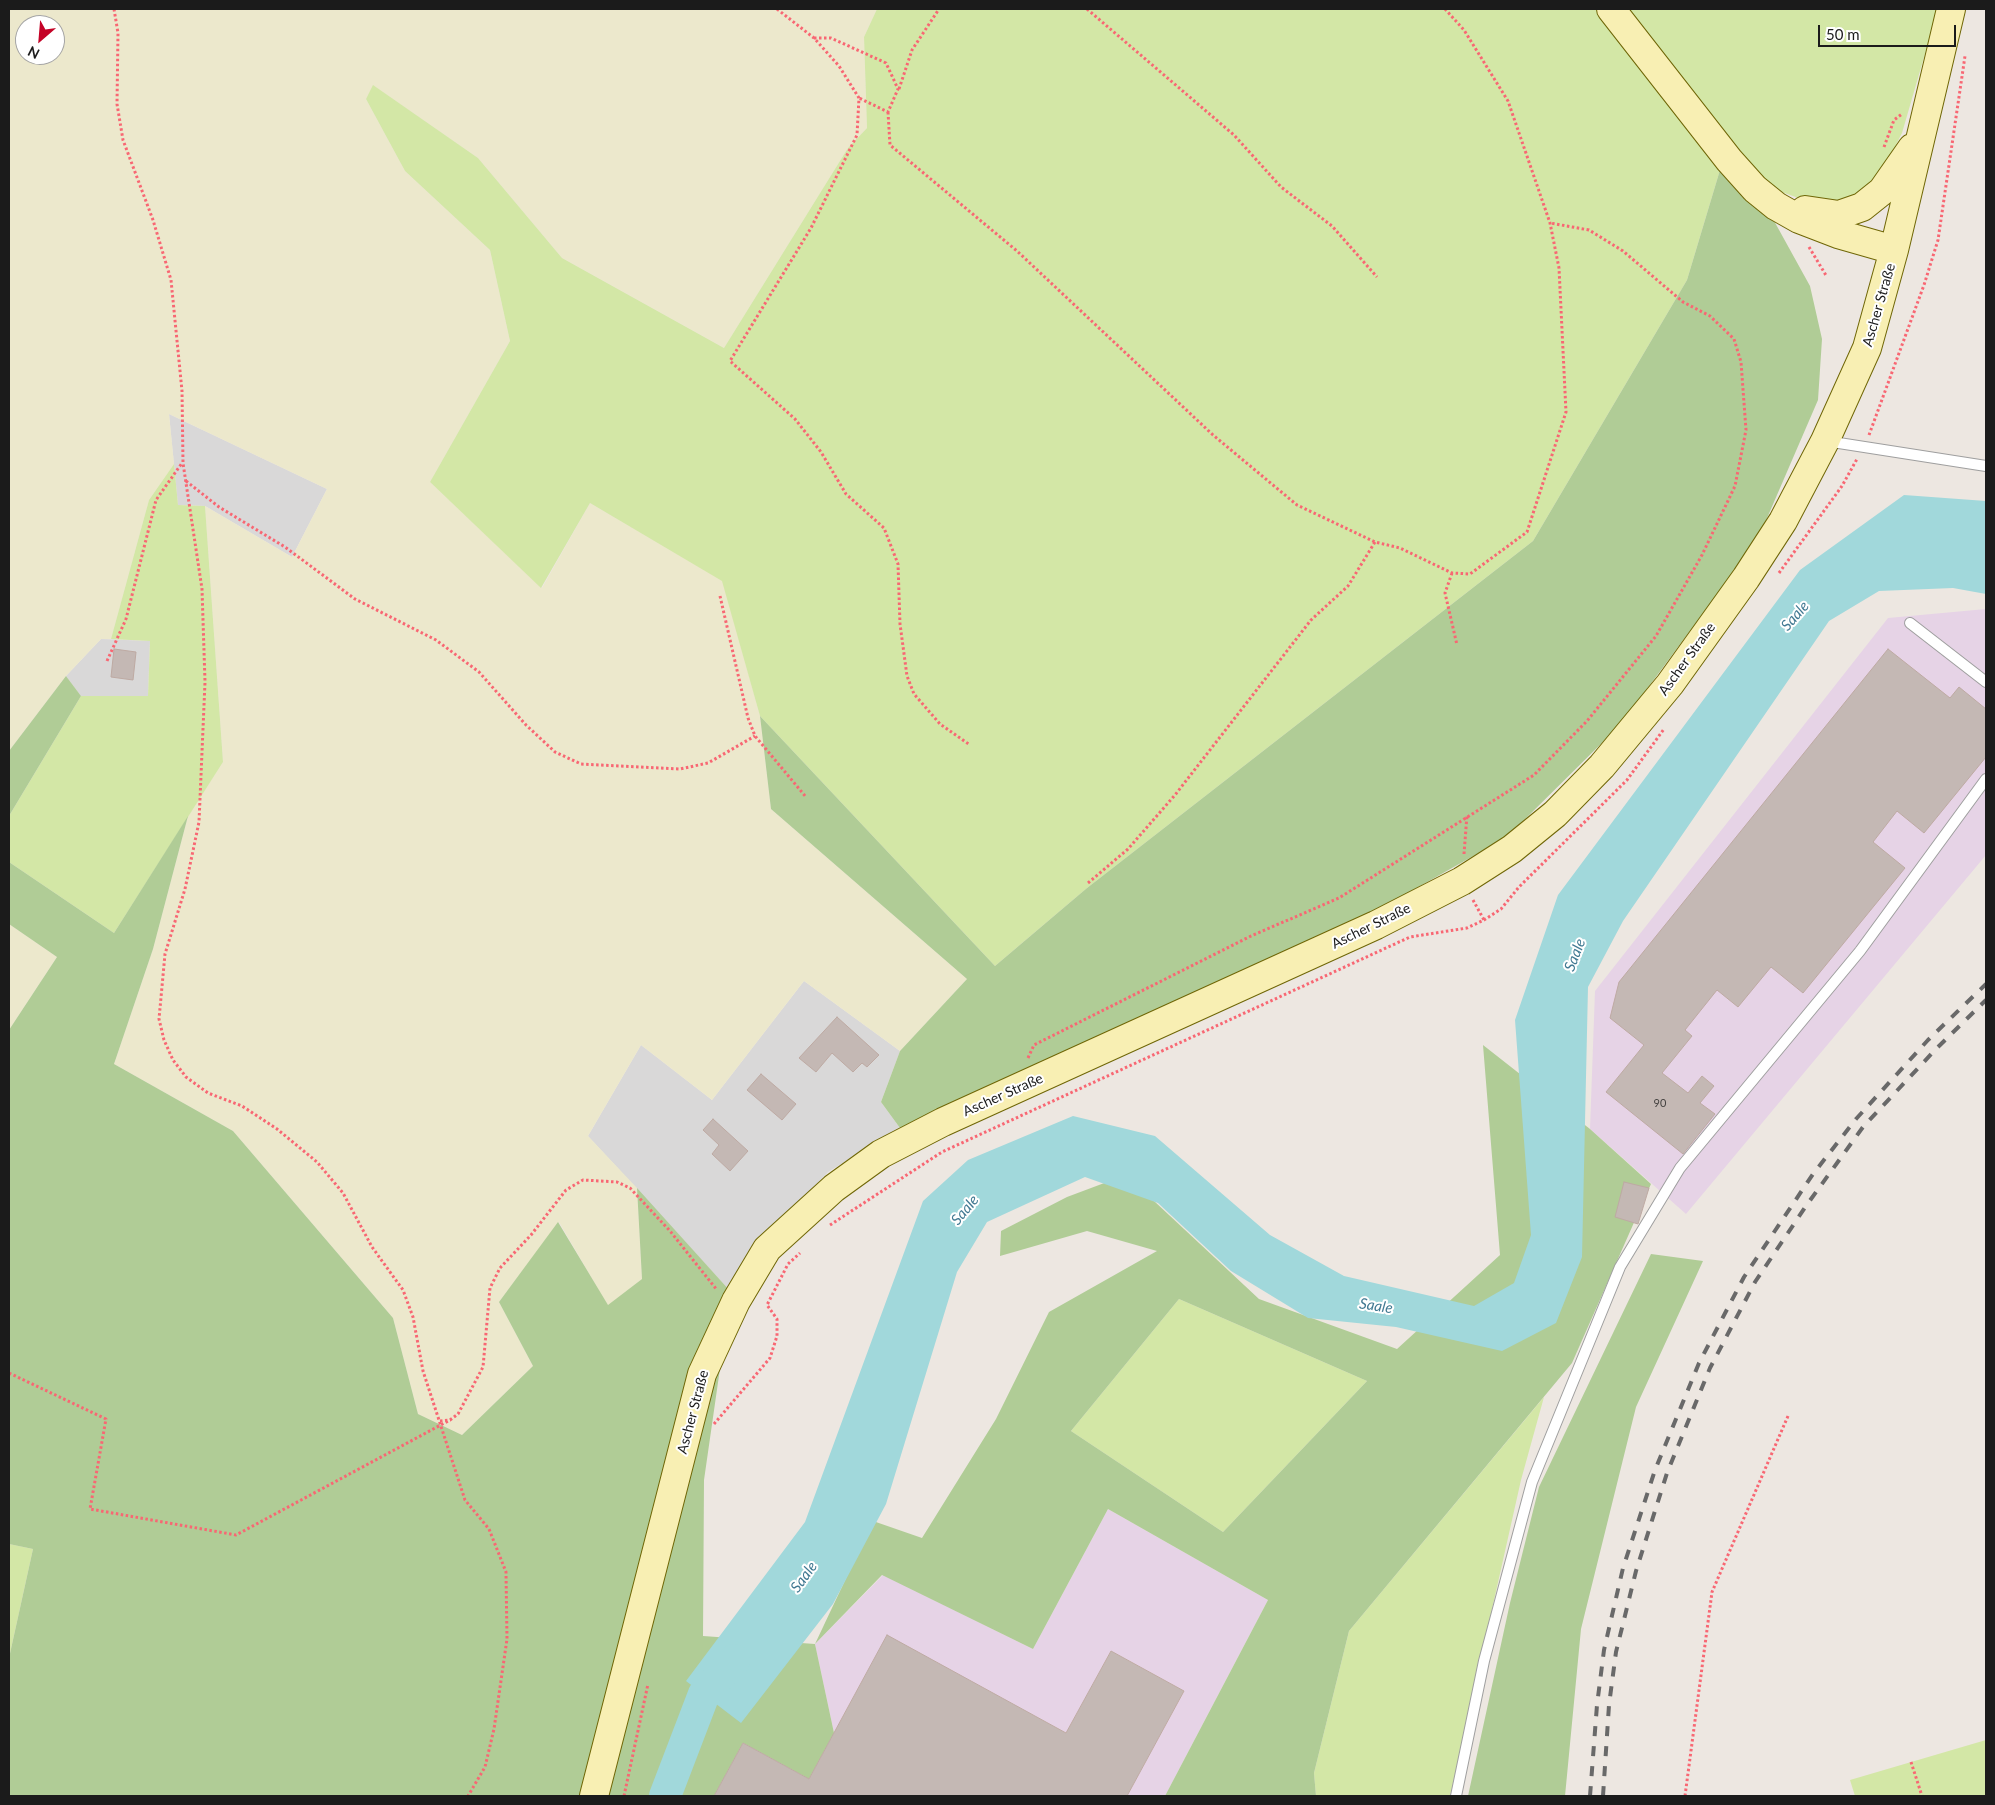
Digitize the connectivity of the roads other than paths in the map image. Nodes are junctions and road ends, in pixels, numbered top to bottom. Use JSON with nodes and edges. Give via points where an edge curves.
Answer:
{"nodes":[{"id":1,"x":1611,"y":9,"type":"edge"},
{"id":2,"x":1951,"y":9,"type":"edge"},
{"id":3,"x":1926,"y":120,"type":"junction"},
{"id":4,"x":1756,"y":190,"type":"junction"},
{"id":5,"x":1894,"y":250,"type":"junction"},
{"id":6,"x":1825,"y":441,"type":"junction"},
{"id":7,"x":1986,"y":466,"type":"edge"},
{"id":8,"x":1910,"y":623,"type":"dead end"},
{"id":9,"x":1986,"y":682,"type":"edge"},
{"id":10,"x":1986,"y":779,"type":"edge"},
{"id":11,"x":594,"y":1796,"type":"edge"},
{"id":12,"x":1456,"y":1796,"type":"edge"}],
"edges":[{"from":1,"to":4,"type":"street","name":"Ascher Straße"},
{"from":2,"to":3,"type":"street"},
{"from":3,"to":4,"type":"street","via":[[1882,192],[1862,207],[1839,215],[1813,212]]},
{"from":3,"to":5,"type":"street"},
{"from":4,"to":5,"type":"street","name":"Ascher Straße","via":[[1799,219]]},
{"from":5,"to":6,"type":"street","name":"Ascher Straße","via":[[1867,348]]},
{"from":6,"to":7,"type":"lane"},
{"from":6,"to":11,"type":"street","name":"Ascher Straße","via":[[1783,521],[1670,684],[1602,766],[1554,814],[1512,849],[1462,880],[1376,925],[943,1122],[880,1154],[834,1188],[767,1248],[736,1301],[702,1374]]},
{"from":8,"to":9,"type":"lane"},
{"from":10,"to":12,"type":"lane","via":[[1860,951],[1680,1168],[1620,1268],[1532,1482],[1484,1660]]}]}
